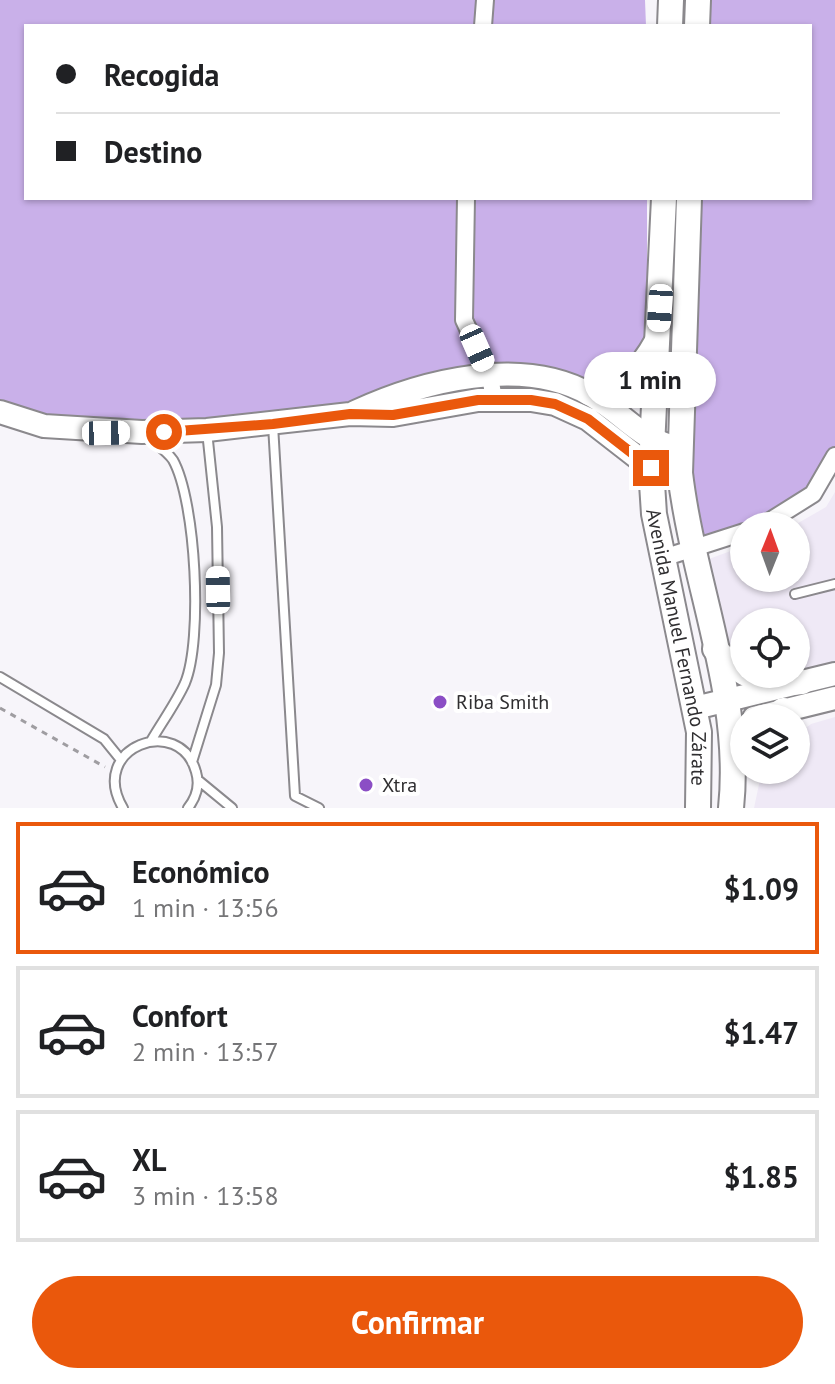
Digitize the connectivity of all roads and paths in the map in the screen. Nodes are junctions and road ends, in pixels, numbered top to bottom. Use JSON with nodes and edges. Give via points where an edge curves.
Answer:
{"nodes":[{"id":1,"x":485,"y":0,"type":"edge"},
{"id":2,"x":671,"y":0,"type":"edge"},
{"id":3,"x":698,"y":0,"type":"edge"},
{"id":4,"x":483,"y":24,"type":"edge"},
{"id":5,"x":670,"y":24,"type":"edge"},
{"id":6,"x":697,"y":24,"type":"edge"},
{"id":7,"x":466,"y":200,"type":"edge"},
{"id":8,"x":664,"y":200,"type":"edge"},
{"id":9,"x":689,"y":200,"type":"edge"},
{"id":10,"x":658,"y":339,"type":"junction"},
{"id":11,"x":490,"y":376,"type":"junction"},
{"id":12,"x":589,"y":393,"type":"junction"},
{"id":13,"x":494,"y":400,"type":"junction"},
{"id":14,"x":0,"y":412,"type":"edge"},
{"id":15,"x":350,"y":414,"type":"junction"},
{"id":16,"x":273,"y":424,"type":"junction"},
{"id":17,"x":207,"y":430,"type":"junction"},
{"id":18,"x":142,"y":432,"type":"junction"},
{"id":19,"x":652,"y":442,"type":"junction"},
{"id":20,"x":678,"y":448,"type":"junction"},
{"id":21,"x":835,"y":456,"type":"edge"},
{"id":22,"x":651,"y":468,"type":"junction"},
{"id":23,"x":680,"y":473,"type":"junction"},
{"id":24,"x":784,"y":512,"type":"edge"},
{"id":25,"x":730,"y":537,"type":"edge"},
{"id":26,"x":694,"y":550,"type":"junction"},
{"id":27,"x":663,"y":558,"type":"junction"},
{"id":28,"x":835,"y":584,"type":"edge"},
{"id":29,"x":795,"y":594,"type":"dead end"},
{"id":30,"x":715,"y":649,"type":"junction"},
{"id":31,"x":730,"y":666,"type":"edge"},
{"id":32,"x":835,"y":674,"type":"edge"},
{"id":33,"x":0,"y":677,"type":"edge"},
{"id":34,"x":810,"y":680,"type":"edge"},
{"id":35,"x":791,"y":688,"type":"edge"},
{"id":36,"x":835,"y":698,"type":"edge"},
{"id":37,"x":735,"y":704,"type":"edge"},
{"id":38,"x":761,"y":704,"type":"edge"},
{"id":39,"x":810,"y":705,"type":"edge"},
{"id":40,"x":0,"y":708,"type":"edge"},
{"id":41,"x":730,"y":717,"type":"edge"},
{"id":42,"x":697,"y":720,"type":"junction"},
{"id":43,"x":151,"y":741,"type":"junction"},
{"id":44,"x":121,"y":760,"type":"junction"},
{"id":45,"x":192,"y":762,"type":"junction"},
{"id":46,"x":115,"y":772,"type":"junction"},
{"id":47,"x":198,"y":780,"type":"junction"},
{"id":48,"x":123,"y":808,"type":"edge"},
{"id":49,"x":188,"y":808,"type":"edge"},
{"id":50,"x":232,"y":808,"type":"edge"},
{"id":51,"x":319,"y":808,"type":"edge"},
{"id":52,"x":698,"y":808,"type":"edge"}],
"edges":[{"from":1,"to":4,"type":"street"},
{"from":2,"to":5,"type":"main road"},
{"from":3,"to":6,"type":"main road"},
{"from":7,"to":11,"type":"street","via":[[464,320]]},
{"from":8,"to":10,"type":"main road","name":"Avenida Manuel Fernando Zárate"},
{"from":9,"to":20,"type":"main road","name":"Avenida Manuel Fernando Zárate"},
{"from":10,"to":12,"type":"main road","via":[[623,384]]},
{"from":10,"to":19,"type":"main road","name":"Avenida Manuel Fernando Zárate"},
{"from":11,"to":12,"type":"street","via":[[527,377]]},
{"from":11,"to":13,"type":"street"},
{"from":11,"to":15,"type":"street","via":[[385,398]]},
{"from":12,"to":19,"type":"street"},
{"from":13,"to":15,"type":"street","via":[[393,415]]},
{"from":13,"to":22,"type":"street","via":[[555,404],[588,419]]},
{"from":14,"to":18,"type":"street","via":[[44,426]]},
{"from":15,"to":16,"type":"street"},
{"from":16,"to":17,"type":"street"},
{"from":16,"to":51,"type":"lane","via":[[295,796]]},
{"from":17,"to":18,"type":"street"},
{"from":17,"to":45,"type":"lane","via":[[217,527],[219,653],[216,685]]},
{"from":18,"to":43,"type":"lane","via":[[171,457],[183,483],[191,526],[195,644],[185,682]]},
{"from":19,"to":20,"type":"street"},
{"from":19,"to":22,"type":"main road","name":"Avenida Manuel Fernando Zárate"},
{"from":20,"to":23,"type":"main road","name":"Avenida Manuel Fernando Zárate"},
{"from":21,"to":24,"type":"street","via":[[813,494]]},
{"from":22,"to":23,"type":"street"},
{"from":22,"to":27,"type":"main road","name":"Avenida Manuel Fernando Zárate"},
{"from":23,"to":26,"type":"main road","name":"Avenida Manuel Fernando Zárate"},
{"from":25,"to":26,"type":"street"},
{"from":26,"to":27,"type":"street"},
{"from":26,"to":30,"type":"main road","name":"Avenida Manuel Fernando Zárate"},
{"from":27,"to":42,"type":"main road","name":"Avenida Manuel Fernando Zárate"},
{"from":28,"to":29,"type":"lane"},
{"from":30,"to":31,"type":"main road"},
{"from":30,"to":37,"type":"main road","name":"Avenida Manuel Fernando Zárate"},
{"from":32,"to":34,"type":"street"},
{"from":33,"to":44,"type":"lane","via":[[104,739]]},
{"from":35,"to":38,"type":"street"},
{"from":36,"to":39,"type":"street"},
{"from":40,"to":46,"type":"path"},
{"from":41,"to":42,"type":"street"},
{"from":42,"to":52,"type":"main road","name":"Avenida Manuel Fernando Zárate"},
{"from":43,"to":44,"type":"lane"},
{"from":43,"to":45,"type":"lane","via":[[175,746]]},
{"from":44,"to":46,"type":"lane"},
{"from":45,"to":47,"type":"lane"},
{"from":46,"to":48,"type":"lane"},
{"from":47,"to":49,"type":"lane"},
{"from":47,"to":50,"type":"lane"}]}
